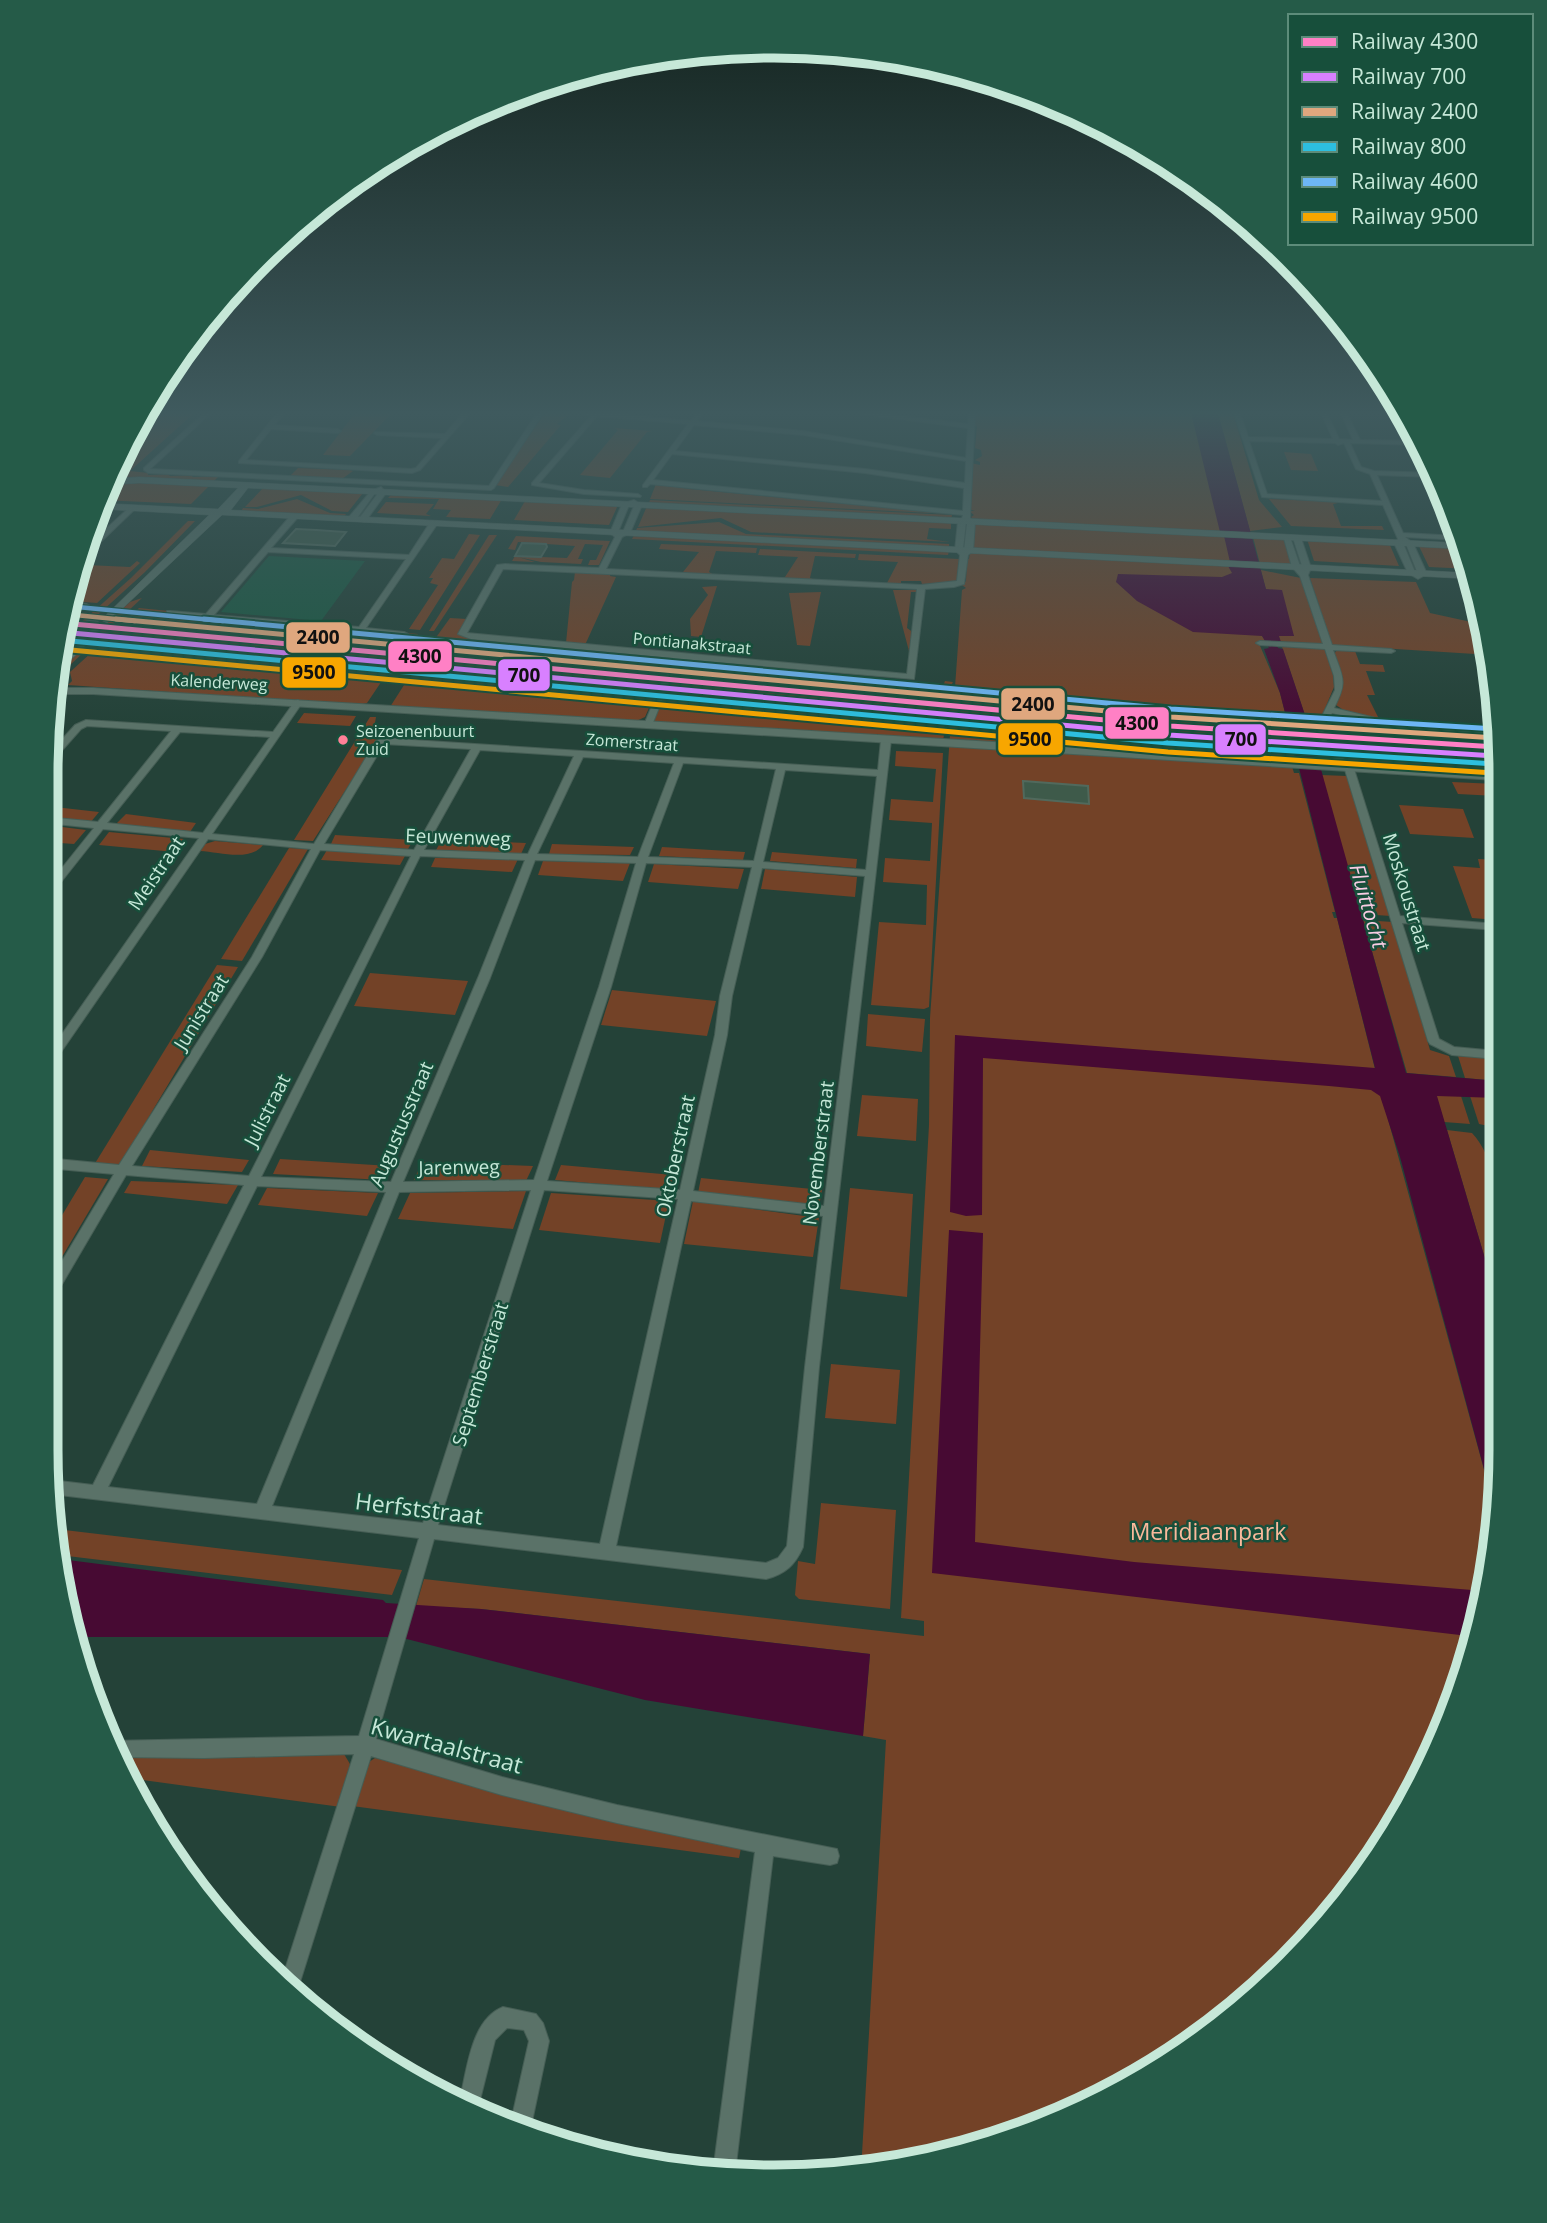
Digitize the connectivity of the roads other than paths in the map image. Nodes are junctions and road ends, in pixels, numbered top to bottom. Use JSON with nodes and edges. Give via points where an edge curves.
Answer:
{"nodes":[{"id":1,"x":295,"y":516,"type":"edge"},
{"id":2,"x":123,"y":517,"type":"edge"},
{"id":3,"x":201,"y":517,"type":"edge"},
{"id":4,"x":213,"y":517,"type":"edge"},
{"id":5,"x":310,"y":517,"type":"edge"},
{"id":6,"x":628,"y":517,"type":"edge"},
{"id":7,"x":922,"y":517,"type":"edge"},
{"id":8,"x":947,"y":517,"type":"edge"},
{"id":9,"x":1391,"y":517,"type":"edge"},
{"id":10,"x":357,"y":519,"type":"joint"},
{"id":11,"x":966,"y":519,"type":"junction"},
{"id":12,"x":434,"y":523,"type":"junction"},
{"id":13,"x":620,"y":534,"type":"junction"},
{"id":14,"x":1292,"y":538,"type":"junction"},
{"id":15,"x":1449,"y":538,"type":"edge"},
{"id":16,"x":1402,"y":540,"type":"junction"},
{"id":17,"x":97,"y":541,"type":"edge"},
{"id":18,"x":1452,"y":545,"type":"edge"},
{"id":19,"x":266,"y":550,"type":"junction"},
{"id":20,"x":964,"y":552,"type":"junction"},
{"id":21,"x":411,"y":557,"type":"junction"},
{"id":22,"x":601,"y":570,"type":"junction"},
{"id":23,"x":1302,"y":570,"type":"junction"},
{"id":24,"x":1419,"y":576,"type":"junction"},
{"id":25,"x":1461,"y":576,"type":"edge"},
{"id":26,"x":921,"y":587,"type":"junction"},
{"id":27,"x":132,"y":592,"type":"junction"},
{"id":28,"x":78,"y":605,"type":"edge"},
{"id":29,"x":86,"y":606,"type":"dead end"},
{"id":30,"x":170,"y":613,"type":"dead end"},
{"id":31,"x":211,"y":617,"type":"junction"},
{"id":32,"x":97,"y":624,"type":"junction"},
{"id":33,"x":360,"y":630,"type":"junction"},
{"id":34,"x":404,"y":634,"type":"dead end"},
{"id":35,"x":471,"y":637,"type":"joint"},
{"id":36,"x":1260,"y":643,"type":"dead end"},
{"id":37,"x":70,"y":645,"type":"edge"},
{"id":38,"x":1328,"y":649,"type":"junction"},
{"id":39,"x":1391,"y":651,"type":"dead end"},
{"id":40,"x":69,"y":654,"type":"edge"},
{"id":41,"x":678,"y":656,"type":"junction"},
{"id":42,"x":670,"y":673,"type":"dead end"},
{"id":43,"x":911,"y":677,"type":"joint"},
{"id":44,"x":665,"y":683,"type":"dead end"},
{"id":45,"x":63,"y":686,"type":"edge"},
{"id":46,"x":63,"y":691,"type":"edge"},
{"id":47,"x":93,"y":691,"type":"junction"},
{"id":48,"x":298,"y":703,"type":"junction"},
{"id":49,"x":1329,"y":709,"type":"junction"},
{"id":50,"x":648,"y":725,"type":"junction"},
{"id":51,"x":177,"y":729,"type":"junction"},
{"id":52,"x":1319,"y":730,"type":"tunnel mouth"},
{"id":53,"x":1488,"y":732,"type":"edge"},
{"id":54,"x":275,"y":735,"type":"junction"},
{"id":55,"x":886,"y":740,"type":"junction"},
{"id":56,"x":381,"y":741,"type":"joint"},
{"id":57,"x":1323,"y":743,"type":"tunnel mouth"},
{"id":58,"x":477,"y":747,"type":"junction"},
{"id":59,"x":59,"y":749,"type":"edge"},
{"id":60,"x":580,"y":754,"type":"junction"},
{"id":61,"x":680,"y":760,"type":"junction"},
{"id":62,"x":781,"y":768,"type":"junction"},
{"id":63,"x":1349,"y":769,"type":"junction"},
{"id":64,"x":881,"y":773,"type":"junction"},
{"id":65,"x":1489,"y":776,"type":"edge"},
{"id":66,"x":58,"y":822,"type":"edge"},
{"id":67,"x":100,"y":827,"type":"junction"},
{"id":68,"x":202,"y":837,"type":"junction"},
{"id":69,"x":317,"y":847,"type":"junction"},
{"id":70,"x":417,"y":853,"type":"junction"},
{"id":71,"x":531,"y":857,"type":"junction"},
{"id":72,"x":642,"y":859,"type":"junction"},
{"id":73,"x":755,"y":864,"type":"junction"},
{"id":74,"x":871,"y":873,"type":"junction"},
{"id":75,"x":58,"y":879,"type":"edge"},
{"id":76,"x":1398,"y":919,"type":"junction"},
{"id":77,"x":1489,"y":926,"type":"edge"},
{"id":78,"x":58,"y":1047,"type":"edge"},
{"id":79,"x":1489,"y":1054,"type":"edge"},
{"id":80,"x":58,"y":1164,"type":"edge"},
{"id":81,"x":122,"y":1171,"type":"junction"},
{"id":82,"x":252,"y":1181,"type":"junction"},
{"id":83,"x":539,"y":1185,"type":"junction"},
{"id":84,"x":394,"y":1187,"type":"junction"},
{"id":85,"x":686,"y":1195,"type":"junction"},
{"id":86,"x":830,"y":1212,"type":"junction"},
{"id":87,"x":58,"y":1278,"type":"edge"},
{"id":88,"x":59,"y":1489,"type":"edge"},
{"id":89,"x":97,"y":1492,"type":"junction"},
{"id":90,"x":262,"y":1511,"type":"junction"},
{"id":91,"x":430,"y":1533,"type":"junction"},
{"id":92,"x":606,"y":1553,"type":"junction"},
{"id":93,"x":781,"y":1567,"type":"joint"},
{"id":94,"x":410,"y":1596,"type":"joint"},
{"id":95,"x":393,"y":1650,"type":"joint"},
{"id":96,"x":365,"y":1745,"type":"junction"},
{"id":97,"x":124,"y":1748,"type":"edge"},
{"id":98,"x":765,"y":1845,"type":"junction"},
{"id":99,"x":830,"y":1856,"type":"dead end"},
{"id":100,"x":292,"y":1979,"type":"edge"},
{"id":101,"x":471,"y":2097,"type":"edge"},
{"id":102,"x":522,"y":2119,"type":"edge"},
{"id":103,"x":725,"y":2164,"type":"edge"}],
"edges":[{"from":1,"to":19,"type":"street"},
{"from":2,"to":17,"type":"street"},
{"from":3,"to":27,"type":"main road"},
{"from":4,"to":27,"type":"main road"},
{"from":5,"to":10,"type":"main road"},
{"from":6,"to":13,"type":"street"},
{"from":7,"to":11,"type":"main road"},
{"from":8,"to":11,"type":"street"},
{"from":9,"to":16,"type":"street"},
{"from":10,"to":12,"type":"main road"},
{"from":11,"to":14,"type":"main road"},
{"from":11,"to":20,"type":"street"},
{"from":12,"to":13,"type":"main road"},
{"from":12,"to":21,"type":"street"},
{"from":13,"to":20,"type":"main road"},
{"from":13,"to":22,"type":"street"},
{"from":14,"to":16,"type":"main road"},
{"from":14,"to":23,"type":"street"},
{"from":15,"to":16,"type":"street"},
{"from":16,"to":18,"type":"main road"},
{"from":16,"to":24,"type":"street"},
{"from":19,"to":21,"type":"street"},
{"from":19,"to":31,"type":"street"},
{"from":20,"to":23,"type":"main road"},
{"from":20,"to":26,"type":"street","via":[[961,582]]},
{"from":21,"to":33,"type":"street"},
{"from":22,"to":26,"type":"street"},
{"from":22,"to":35,"type":"street","via":[[500,567],[462,634]]},
{"from":23,"to":24,"type":"main road"},
{"from":23,"to":38,"type":"street"},
{"from":24,"to":25,"type":"main road"},
{"from":26,"to":43,"type":"street"},
{"from":27,"to":32,"type":"main road"},
{"from":28,"to":29,"type":"street"},
{"from":30,"to":31,"type":"street"},
{"from":31,"to":33,"type":"street"},
{"from":32,"to":37,"type":"main road"},
{"from":32,"to":40,"type":"main road"},
{"from":33,"to":34,"type":"street"},
{"from":35,"to":41,"type":"street","name":"Pontianakstraat"},
{"from":36,"to":38,"type":"street"},
{"from":38,"to":39,"type":"street"},
{"from":38,"to":49,"type":"street","via":[[1339,690]]},
{"from":41,"to":42,"type":"street"},
{"from":41,"to":43,"type":"street","name":"Pontianakstraat"},
{"from":44,"to":50,"type":"street"},
{"from":45,"to":47,"type":"street","name":"Kalenderweg"},
{"from":46,"to":47,"type":"street","name":"Kalenderweg"},
{"from":47,"to":48,"type":"street","name":"Kalenderweg"},
{"from":48,"to":50,"type":"street","name":"Kalenderweg"},
{"from":48,"to":54,"type":"street","name":"Meistraat"},
{"from":49,"to":52,"type":"street"},
{"from":49,"to":53,"type":"street","via":[[1396,726]]},
{"from":50,"to":55,"type":"street","name":"Kalenderweg"},
{"from":51,"to":54,"type":"street"},
{"from":51,"to":59,"type":"street","via":[[86,723]]},
{"from":51,"to":67,"type":"street"},
{"from":54,"to":68,"type":"street","name":"Meistraat"},
{"from":55,"to":63,"type":"street","name":"Kalenderweg"},
{"from":55,"to":64,"type":"street","name":"Novemberstraat"},
{"from":56,"to":58,"type":"street","name":"Zomerstraat"},
{"from":56,"to":69,"type":"street","name":"Junistraat"},
{"from":57,"to":63,"type":"street","name":"Moskoustraat"},
{"from":58,"to":60,"type":"street","name":"Zomerstraat"},
{"from":58,"to":70,"type":"street","name":"Julistraat"},
{"from":60,"to":61,"type":"street","name":"Zomerstraat"},
{"from":60,"to":71,"type":"street","name":"Augustusstraat"},
{"from":61,"to":62,"type":"street","name":"Zomerstraat"},
{"from":61,"to":72,"type":"street","name":"Septemberstraat"},
{"from":62,"to":64,"type":"street","name":"Zomerstraat"},
{"from":62,"to":73,"type":"street","name":"Oktoberstraat"},
{"from":63,"to":65,"type":"street","name":"Kalenderweg"},
{"from":63,"to":76,"type":"street","name":"Moskoustraat"},
{"from":64,"to":74,"type":"street","name":"Novemberstraat"},
{"from":66,"to":67,"type":"street","name":"Eeuwenweg"},
{"from":67,"to":68,"type":"street","name":"Eeuwenweg"},
{"from":67,"to":75,"type":"street"},
{"from":68,"to":69,"type":"street","name":"Eeuwenweg"},
{"from":68,"to":78,"type":"street","name":"Meistraat"},
{"from":69,"to":70,"type":"street","name":"Eeuwenweg"},
{"from":69,"to":81,"type":"street","name":"Junistraat","via":[[257,957]]},
{"from":70,"to":71,"type":"street","name":"Eeuwenweg"},
{"from":70,"to":82,"type":"street","name":"Julistraat"},
{"from":71,"to":72,"type":"street","name":"Eeuwenweg"},
{"from":71,"to":84,"type":"street","name":"Augustusstraat"},
{"from":72,"to":73,"type":"street","name":"Eeuwenweg"},
{"from":72,"to":83,"type":"street","name":"Septemberstraat","via":[[606,987]]},
{"from":73,"to":74,"type":"street","name":"Eeuwenweg"},
{"from":73,"to":85,"type":"street","name":"Oktoberstraat"},
{"from":74,"to":86,"type":"street","name":"Novemberstraat"},
{"from":76,"to":77,"type":"street"},
{"from":76,"to":79,"type":"street","name":"Moskoustraat","via":[[1434,1041],[1452,1051]]},
{"from":80,"to":81,"type":"street","name":"Jarenweg"},
{"from":81,"to":82,"type":"street","name":"Jarenweg"},
{"from":81,"to":87,"type":"street","name":"Junistraat"},
{"from":82,"to":84,"type":"street","name":"Jarenweg"},
{"from":82,"to":89,"type":"street","name":"Julistraat"},
{"from":83,"to":84,"type":"street","name":"Jarenweg"},
{"from":83,"to":85,"type":"street","name":"Jarenweg"},
{"from":83,"to":91,"type":"street","name":"Septemberstraat"},
{"from":84,"to":90,"type":"street","name":"Augustusstraat"},
{"from":85,"to":86,"type":"street","name":"Jarenweg"},
{"from":85,"to":92,"type":"street","name":"Oktoberstraat"},
{"from":86,"to":93,"type":"street","name":"Novemberstraat","via":[[795,1548]]},
{"from":88,"to":89,"type":"street","name":"Herfststraat"},
{"from":89,"to":90,"type":"street","name":"Herfststraat"},
{"from":90,"to":91,"type":"street","name":"Herfststraat"},
{"from":91,"to":92,"type":"street","name":"Herfststraat"},
{"from":91,"to":94,"type":"street","name":"Septemberstraat"},
{"from":92,"to":93,"type":"street","name":"Herfststraat","via":[[766,1571]]},
{"from":94,"to":95,"type":"street","name":"Septemberstraat"},
{"from":95,"to":96,"type":"street","name":"Septemberstraat"},
{"from":96,"to":97,"type":"street","name":"Kwartaalstraat"},
{"from":96,"to":98,"type":"street","name":"Kwartaalstraat","via":[[515,1789]]},
{"from":96,"to":100,"type":"street","name":"Septemberstraat"},
{"from":98,"to":99,"type":"street","name":"Kwartaalstraat"},
{"from":98,"to":103,"type":"street"},
{"from":101,"to":102,"type":"street","via":[[486,2035],[503,2017],[528,2021],[539,2041]]}]}
